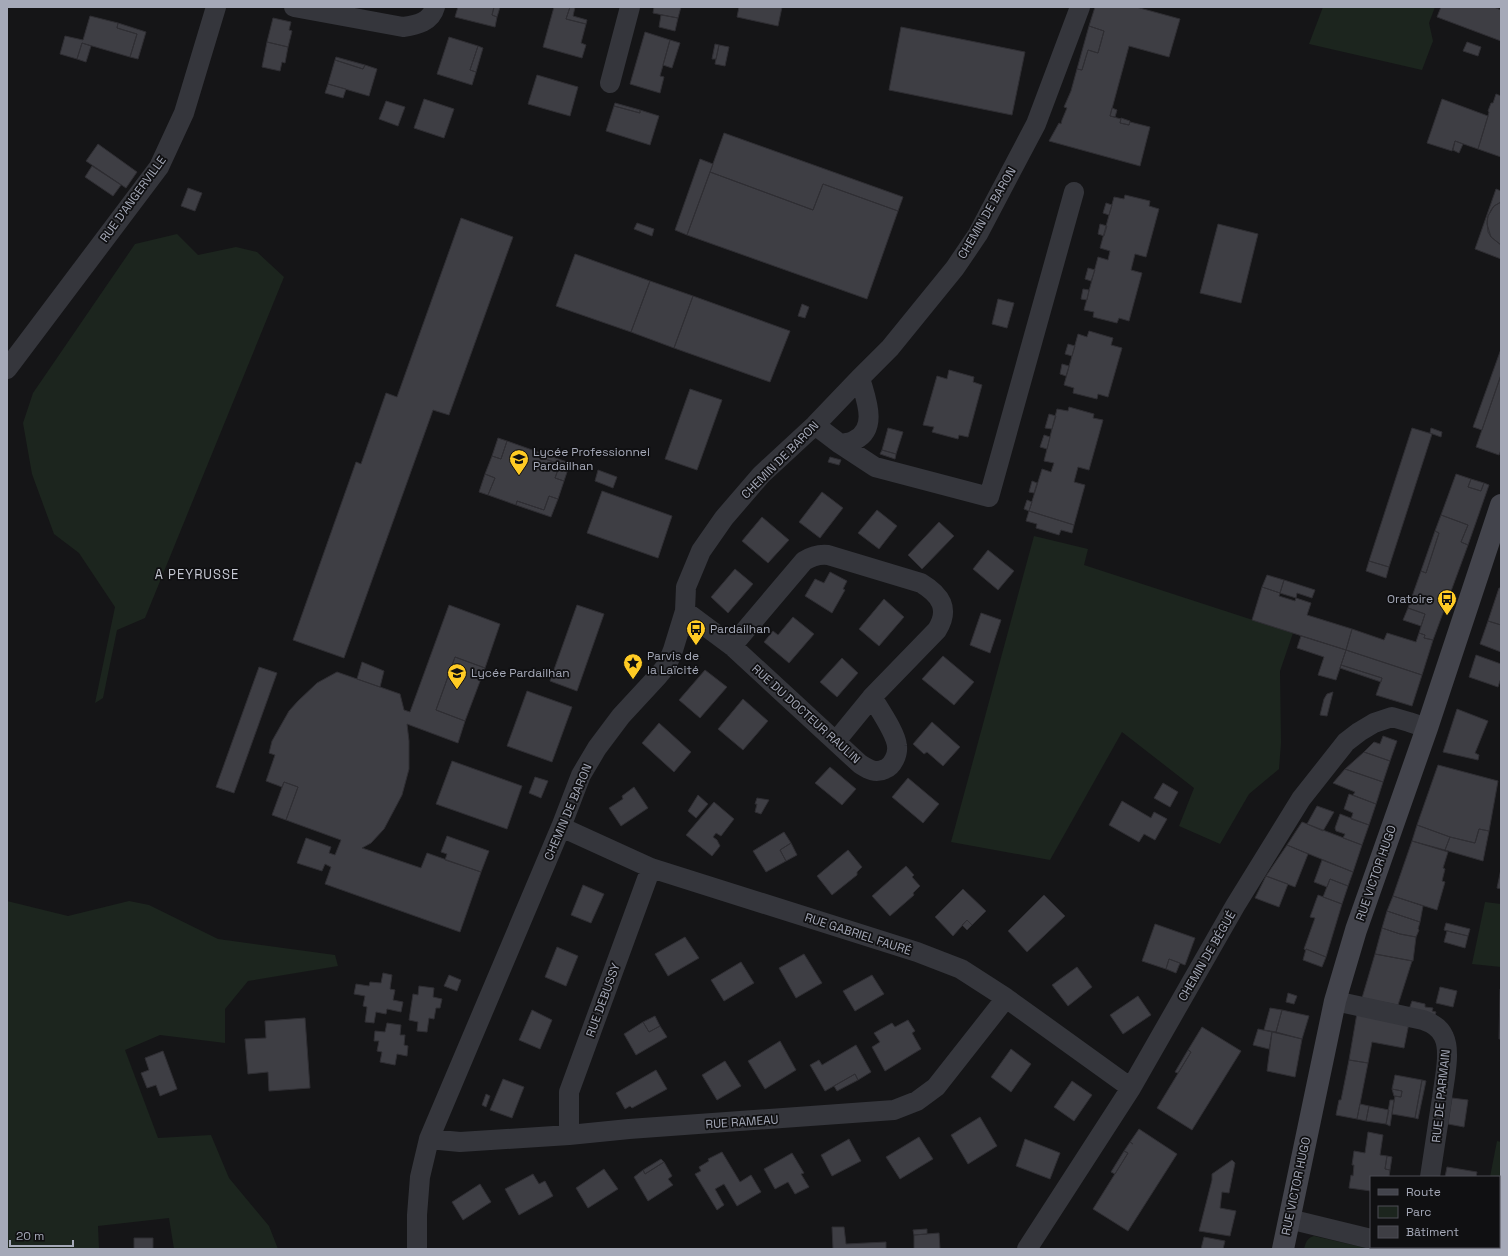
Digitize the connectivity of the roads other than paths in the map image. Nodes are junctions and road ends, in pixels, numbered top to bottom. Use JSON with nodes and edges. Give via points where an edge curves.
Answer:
{"nodes":[{"id":1,"x":216,"y":7,"type":"edge"},
{"id":2,"x":294,"y":7,"type":"edge"},
{"id":3,"x":435,"y":7,"type":"edge"},
{"id":4,"x":630,"y":7,"type":"edge"},
{"id":5,"x":1074,"y":8,"type":"edge"},
{"id":6,"x":610,"y":83,"type":"dead end"},
{"id":7,"x":1074,"y":192,"type":"dead end"},
{"id":8,"x":7,"y":369,"type":"edge"},
{"id":9,"x":860,"y":378,"type":"junction"},
{"id":10,"x":815,"y":425,"type":"junction"},
{"id":11,"x":840,"y":444,"type":"junction"},
{"id":12,"x":1501,"y":505,"type":"edge"},
{"id":13,"x":685,"y":611,"type":"junction"},
{"id":14,"x":732,"y":646,"type":"junction"},
{"id":15,"x":872,"y":697,"type":"junction"},
{"id":16,"x":1427,"y":728,"type":"junction"},
{"id":17,"x":836,"y":741,"type":"junction"},
{"id":18,"x":561,"y":827,"type":"junction"},
{"id":19,"x":651,"y":868,"type":"junction"},
{"id":20,"x":1006,"y":998,"type":"junction"},
{"id":21,"x":1335,"y":1001,"type":"junction"},
{"id":22,"x":1131,"y":1088,"type":"junction"},
{"id":23,"x":569,"y":1135,"type":"junction"},
{"id":24,"x":429,"y":1139,"type":"junction"},
{"id":25,"x":1430,"y":1176,"type":"edge"},
{"id":26,"x":1289,"y":1219,"type":"junction"},
{"id":27,"x":1370,"y":1239,"type":"edge"},
{"id":28,"x":417,"y":1249,"type":"edge"},
{"id":29,"x":1027,"y":1249,"type":"edge"},
{"id":30,"x":1283,"y":1249,"type":"edge"}],
"edges":[{"from":1,"to":8,"type":"street","name":"RUE D'ANGERVILLE","via":[[184,113],[158,167]]},
{"from":2,"to":3,"type":"street","via":[[403,26],[415,26],[427,20]]},
{"from":4,"to":6,"type":"street"},
{"from":5,"to":9,"type":"street","name":"CHEMIN DE BARON","via":[[1036,124],[978,234],[955,268],[890,348]]},
{"from":7,"to":11,"type":"street","via":[[989,497],[876,467]]},
{"from":9,"to":10,"type":"street","name":"CHEMIN DE BARON"},
{"from":9,"to":11,"type":"street","via":[[869,409],[869,421],[864,433],[855,441]]},
{"from":10,"to":11,"type":"street"},
{"from":10,"to":13,"type":"street","name":"CHEMIN DE BARON","via":[[762,474],[724,518],[698,558],[686,587]]},
{"from":12,"to":16,"type":"main road","name":"RUE VICTOR HUGO"},
{"from":13,"to":14,"type":"street","name":"RUE DU DOCTEUR RAULIN"},
{"from":13,"to":18,"type":"street","name":"CHEMIN DE BARON","via":[[666,665],[621,716],[597,748],[582,775]]},
{"from":14,"to":15,"type":"street","via":[[811,556],[828,555],[933,590],[940,600],[943,613],[941,624]]},
{"from":14,"to":17,"type":"street","name":"RUE DU DOCTEUR RAULIN"},
{"from":15,"to":17,"type":"street"},
{"from":15,"to":17,"type":"street","name":"RUE DU DOCTEUR RAULIN","via":[[897,746],[892,763],[887,768],[870,771]]},
{"from":16,"to":21,"type":"main road","name":"RUE VICTOR HUGO","via":[[1356,930]]},
{"from":16,"to":22,"type":"street","name":"CHEMIN DE BÉGUÉ","via":[[1392,718],[1374,723],[1346,742],[1301,799],[1235,906]]},
{"from":18,"to":19,"type":"street","name":"RUE GABRIEL FAURÉ"},
{"from":18,"to":24,"type":"street","name":"CHEMIN DE BARON"},
{"from":19,"to":20,"type":"street","name":"RUE GABRIEL FAURÉ","via":[[924,955],[961,969]]},
{"from":19,"to":23,"type":"street","name":"RUE DEBUSSY","via":[[569,1092]]},
{"from":20,"to":22,"type":"street","name":"RUE GABRIEL FAURÉ"},
{"from":20,"to":23,"type":"street","name":"RUE RAMEAU","via":[[936,1087],[917,1101],[894,1110]]},
{"from":21,"to":25,"type":"street","name":"RUE DE PARMAIN","via":[[1423,1020],[1433,1024],[1445,1037],[1446,1069]]},
{"from":21,"to":26,"type":"main road","name":"RUE VICTOR HUGO"},
{"from":22,"to":29,"type":"street","name":"CHEMIN DE BÉGUÉ"},
{"from":23,"to":24,"type":"street","name":"RUE RAMEAU","via":[[460,1142]]},
{"from":24,"to":28,"type":"street","name":"CHEMIN DE BARON","via":[[420,1177]]},
{"from":26,"to":27,"type":"street"},
{"from":26,"to":30,"type":"main road","name":"RUE VICTOR HUGO"}]}
